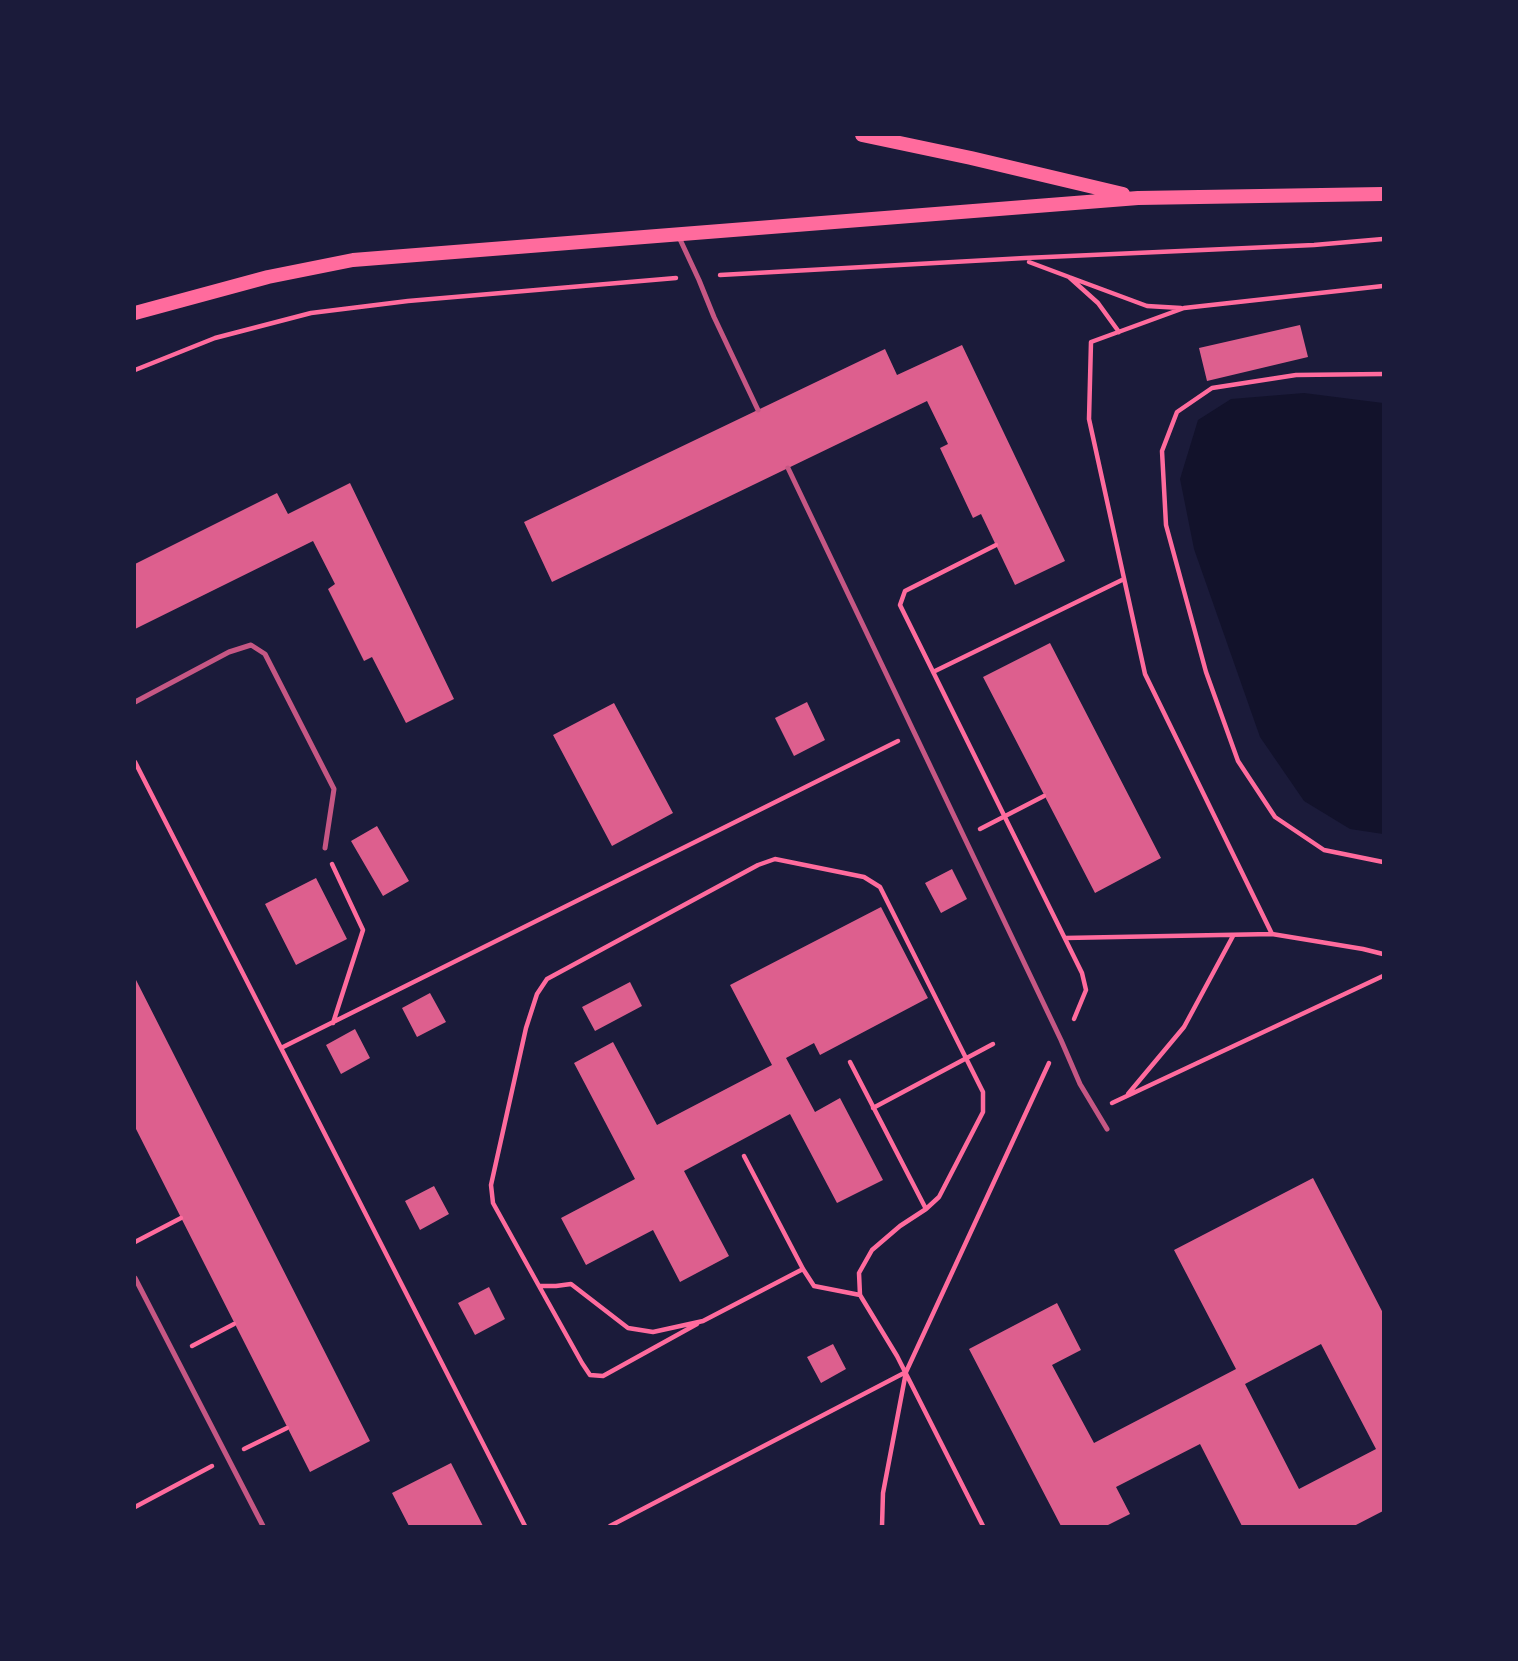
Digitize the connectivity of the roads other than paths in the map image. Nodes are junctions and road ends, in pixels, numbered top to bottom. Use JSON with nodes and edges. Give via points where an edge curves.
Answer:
{"nodes":[{"id":1,"x":862,"y":135,"type":"edge"},
{"id":2,"x":1383,"y":194,"type":"edge"},
{"id":3,"x":1138,"y":198,"type":"junction"},
{"id":4,"x":678,"y":235,"type":"junction"},
{"id":5,"x":135,"y":313,"type":"edge"},
{"id":6,"x":758,"y":410,"type":"dead end"},
{"id":7,"x":788,"y":468,"type":"dead end"},
{"id":8,"x":135,"y":702,"type":"edge"},
{"id":9,"x":325,"y":848,"type":"road end"},
{"id":10,"x":1107,"y":1129,"type":"dead end"},
{"id":11,"x":135,"y":1278,"type":"edge"},
{"id":12,"x":263,"y":1526,"type":"edge"}],
"edges":[{"from":1,"to":3,"type":"main road"},
{"from":2,"to":3,"type":"main road"},
{"from":3,"to":4,"type":"main road"},
{"from":4,"to":5,"type":"main road","via":[[353,260],[268,277]]},
{"from":4,"to":6,"type":"lane"},
{"from":7,"to":10,"type":"lane","via":[[1080,1084]]},
{"from":8,"to":9,"type":"lane","via":[[229,652],[251,645],[265,654],[334,789]]},
{"from":11,"to":12,"type":"lane"}]}
